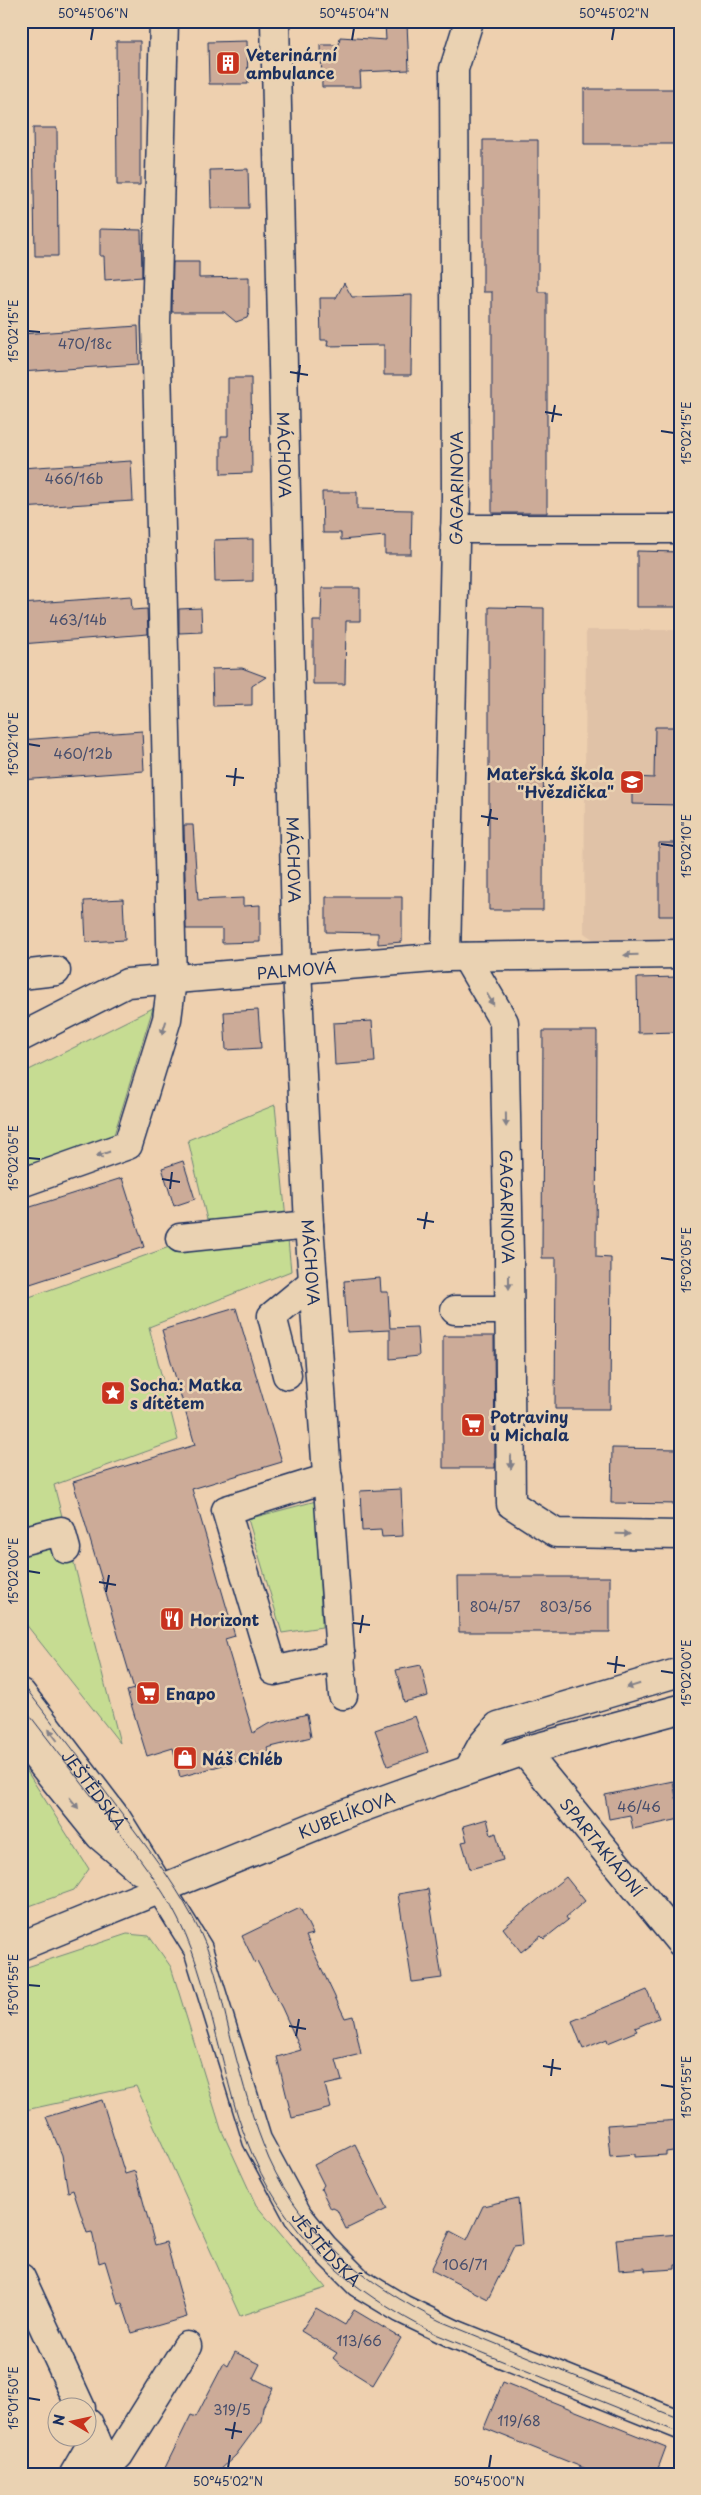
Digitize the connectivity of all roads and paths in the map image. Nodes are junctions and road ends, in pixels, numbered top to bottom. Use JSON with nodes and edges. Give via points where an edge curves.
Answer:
{"nodes":[{"id":1,"x":164,"y":21,"type":"edge"},
{"id":2,"x":275,"y":21,"type":"edge"},
{"id":3,"x":469,"y":21,"type":"edge"},
{"id":4,"x":454,"y":529,"type":"junction"},
{"id":5,"x":680,"y":529,"type":"edge"},
{"id":6,"x":680,"y":954,"type":"edge"},
{"id":7,"x":456,"y":957,"type":"junction"},
{"id":8,"x":297,"y":968,"type":"junction"},
{"id":9,"x":56,"y":971,"type":"dead end"},
{"id":10,"x":21,"y":975,"type":"edge"},
{"id":11,"x":172,"y":980,"type":"junction"},
{"id":12,"x":21,"y":1037,"type":"edge"},
{"id":13,"x":21,"y":1183,"type":"edge"},
{"id":14,"x":309,"y":1225,"type":"junction"},
{"id":15,"x":180,"y":1238,"type":"dead end"},
{"id":16,"x":313,"y":1282,"type":"junction"},
{"id":17,"x":455,"y":1310,"type":"dead end"},
{"id":18,"x":509,"y":1310,"type":"junction"},
{"id":19,"x":287,"y":1375,"type":"dead end"},
{"id":20,"x":328,"y":1478,"type":"junction"},
{"id":21,"x":680,"y":1535,"type":"edge"},
{"id":22,"x":21,"y":1541,"type":"edge"},
{"id":23,"x":66,"y":1549,"type":"dead end"},
{"id":24,"x":341,"y":1656,"type":"junction"},
{"id":25,"x":680,"y":1672,"type":"edge"},
{"id":26,"x":21,"y":1693,"type":"edge"},
{"id":27,"x":343,"y":1695,"type":"dead end"},
{"id":28,"x":680,"y":1709,"type":"edge"},
{"id":29,"x":21,"y":1738,"type":"edge"},
{"id":30,"x":524,"y":1751,"type":"junction"},
{"id":31,"x":469,"y":1769,"type":"junction"},
{"id":32,"x":162,"y":1889,"type":"junction"},
{"id":33,"x":680,"y":1942,"type":"edge"},
{"id":34,"x":21,"y":1946,"type":"edge"},
{"id":35,"x":21,"y":2278,"type":"edge"},
{"id":36,"x":186,"y":2346,"type":"dead end"},
{"id":37,"x":76,"y":2398,"type":"edge"},
{"id":38,"x":680,"y":2425,"type":"edge"},
{"id":39,"x":98,"y":2445,"type":"edge"},
{"id":40,"x":84,"y":2448,"type":"edge"},
{"id":41,"x":110,"y":2470,"type":"edge"},
{"id":42,"x":74,"y":2474,"type":"edge"}],
"edges":[{"from":1,"to":11,"type":"street","via":[[156,324]]},
{"from":2,"to":8,"type":"street","name":"MÁCHOVA"},
{"from":3,"to":4,"type":"street","name":"GAGARINOVA","via":[[454,69]]},
{"from":4,"to":5,"type":"street"},
{"from":4,"to":7,"type":"street","name":"GAGARINOVA"},
{"from":6,"to":7,"type":"street","one_way":true},
{"from":7,"to":8,"type":"street","name":"PALMOVÁ"},
{"from":7,"to":18,"type":"street","name":"GAGARINOVA","one_way":true,"via":[[504,1022]]},
{"from":8,"to":11,"type":"street","name":"PALMOVÁ"},
{"from":8,"to":14,"type":"street","name":"MÁCHOVA"},
{"from":9,"to":10,"type":"street"},
{"from":11,"to":12,"type":"street","name":"PALMOVÁ","via":[[127,984]]},
{"from":11,"to":13,"type":"street","one_way":true,"via":[[167,1019],[128,1145]]},
{"from":14,"to":15,"type":"street"},
{"from":14,"to":16,"type":"street","name":"MÁCHOVA"},
{"from":16,"to":19,"type":"street","via":[[272,1316]]},
{"from":16,"to":20,"type":"street","name":"MÁCHOVA"},
{"from":17,"to":18,"type":"street"},
{"from":18,"to":21,"type":"street","name":"GAGARINOVA","one_way":true,"via":[[502,1504],[554,1538]]},
{"from":20,"to":24,"type":"street","name":"MÁCHOVA"},
{"from":20,"to":24,"type":"street","via":[[226,1510],[274,1672]]},
{"from":22,"to":23,"type":"street","via":[[61,1531]]},
{"from":24,"to":27,"type":"street","name":"MÁCHOVA"},
{"from":25,"to":31,"type":"street","one_way":true,"via":[[498,1726],[482,1745]]},
{"from":32,"to":26,"type":"street","name":"JEŠTĚDSKÁ","one_way":true,"via":[[117,1819]]},
{"from":28,"to":30,"type":"street","name":"KUBELÍKOVA"},
{"from":29,"to":32,"type":"street","name":"JEŠTĚDSKÁ","one_way":true,"via":[[100,1836]]},
{"from":30,"to":31,"type":"street","name":"KUBELÍKOVA"},
{"from":30,"to":33,"type":"street","name":"SPARTAKIÁDNÍ"},
{"from":31,"to":32,"type":"street","name":"KUBELÍKOVA","via":[[347,1813]]},
{"from":32,"to":34,"type":"street","name":"KUBELÍKOVA"},
{"from":32,"to":38,"type":"street","name":"JEŠTĚDSKÁ","via":[[198,1950],[257,2140],[298,2216],[324,2248],[359,2282],[402,2309],[454,2334]]},
{"from":35,"to":37,"type":"street"},
{"from":36,"to":41,"type":"street"},
{"from":39,"to":41,"type":"street"},
{"from":40,"to":42,"type":"street"}]}
